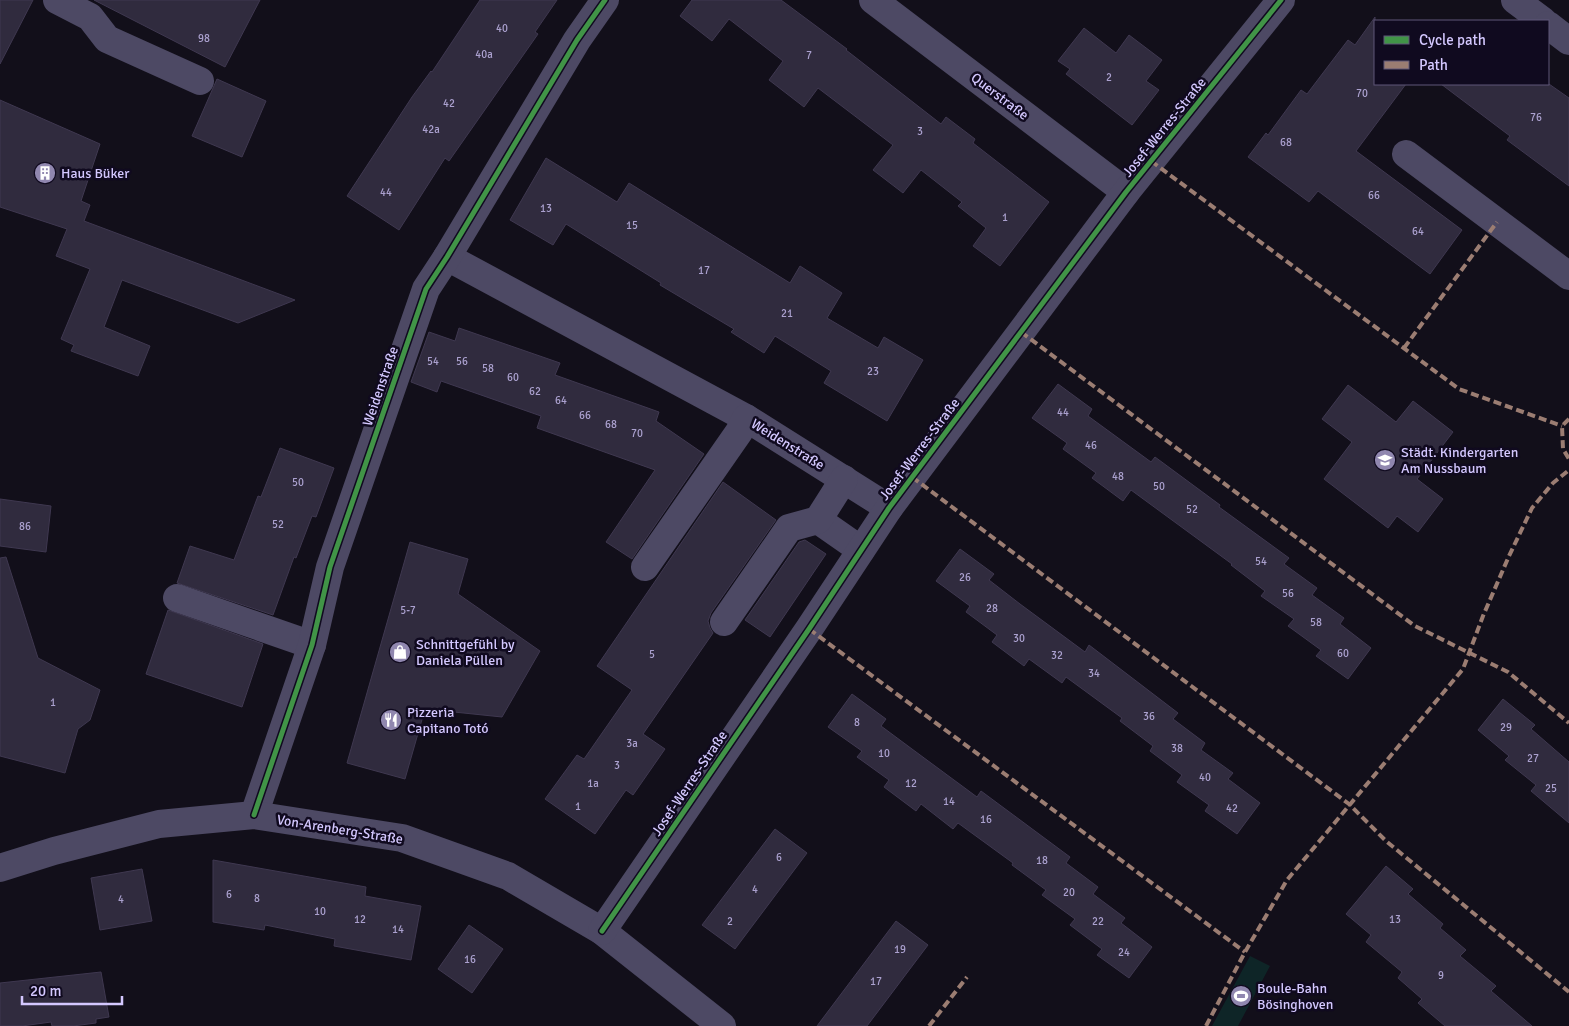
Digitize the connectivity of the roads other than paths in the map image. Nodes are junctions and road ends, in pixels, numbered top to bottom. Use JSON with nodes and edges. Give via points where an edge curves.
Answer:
{"nodes":[{"id":1,"x":57,"y":0,"type":"edge"},
{"id":2,"x":605,"y":0,"type":"edge"},
{"id":3,"x":873,"y":0,"type":"edge"},
{"id":4,"x":1281,"y":0,"type":"edge"},
{"id":5,"x":1515,"y":0,"type":"edge"},
{"id":6,"x":1542,"y":20,"type":"edge"},
{"id":7,"x":1549,"y":26,"type":"edge"},
{"id":8,"x":1569,"y":41,"type":"edge"},
{"id":9,"x":200,"y":81,"type":"dead end"},
{"id":10,"x":1406,"y":154,"type":"dead end"},
{"id":11,"x":1126,"y":192,"type":"junction"},
{"id":12,"x":447,"y":257,"type":"junction"},
{"id":13,"x":1569,"y":276,"type":"edge"},
{"id":14,"x":746,"y":418,"type":"junction"},
{"id":15,"x":844,"y":479,"type":"junction"},
{"id":16,"x":888,"y":508,"type":"junction"},
{"id":17,"x":818,"y":520,"type":"junction"},
{"id":18,"x":861,"y":550,"type":"junction"},
{"id":19,"x":645,"y":568,"type":"dead end"},
{"id":20,"x":177,"y":598,"type":"dead end"},
{"id":21,"x":724,"y":622,"type":"dead end"},
{"id":22,"x":312,"y":645,"type":"junction"},
{"id":23,"x":254,"y":815,"type":"junction"},
{"id":24,"x":0,"y":868,"type":"edge"},
{"id":25,"x":602,"y":931,"type":"junction"},
{"id":26,"x":722,"y":1026,"type":"edge"}],
"edges":[{"from":1,"to":9,"type":"street","via":[[90,17],[107,39]]},
{"from":2,"to":12,"type":"street","name":"Weidenstraße","via":[[577,40]]},
{"from":3,"to":11,"type":"street","name":"Querstraße"},
{"from":4,"to":11,"type":"street","name":"Josef-Werres-Straße"},
{"from":5,"to":6,"type":"street"},
{"from":7,"to":8,"type":"street"},
{"from":10,"to":13,"type":"street"},
{"from":11,"to":16,"type":"street","name":"Josef-Werres-Straße"},
{"from":12,"to":14,"type":"street","name":"Weidenstraße"},
{"from":12,"to":22,"type":"street","name":"Weidenstraße","via":[[426,289],[330,567]]},
{"from":14,"to":15,"type":"street","name":"Weidenstraße"},
{"from":14,"to":19,"type":"street"},
{"from":15,"to":16,"type":"street","name":"Weidenstraße"},
{"from":15,"to":17,"type":"street"},
{"from":16,"to":18,"type":"street","name":"Josef-Werres-Straße"},
{"from":17,"to":18,"type":"street"},
{"from":17,"to":21,"type":"street","via":[[789,528]]},
{"from":18,"to":25,"type":"street","name":"Josef-Werres-Straße"},
{"from":20,"to":22,"type":"street"},
{"from":22,"to":23,"type":"street","name":"Weidenstraße"},
{"from":23,"to":24,"type":"street","name":"Von-Arenberg-Straße","via":[[159,824]]},
{"from":23,"to":25,"type":"street","name":"Von-Arenberg-Straße","via":[[402,838],[508,876]]},
{"from":25,"to":26,"type":"street","name":"Von-Arenberg-Straße"}]}
